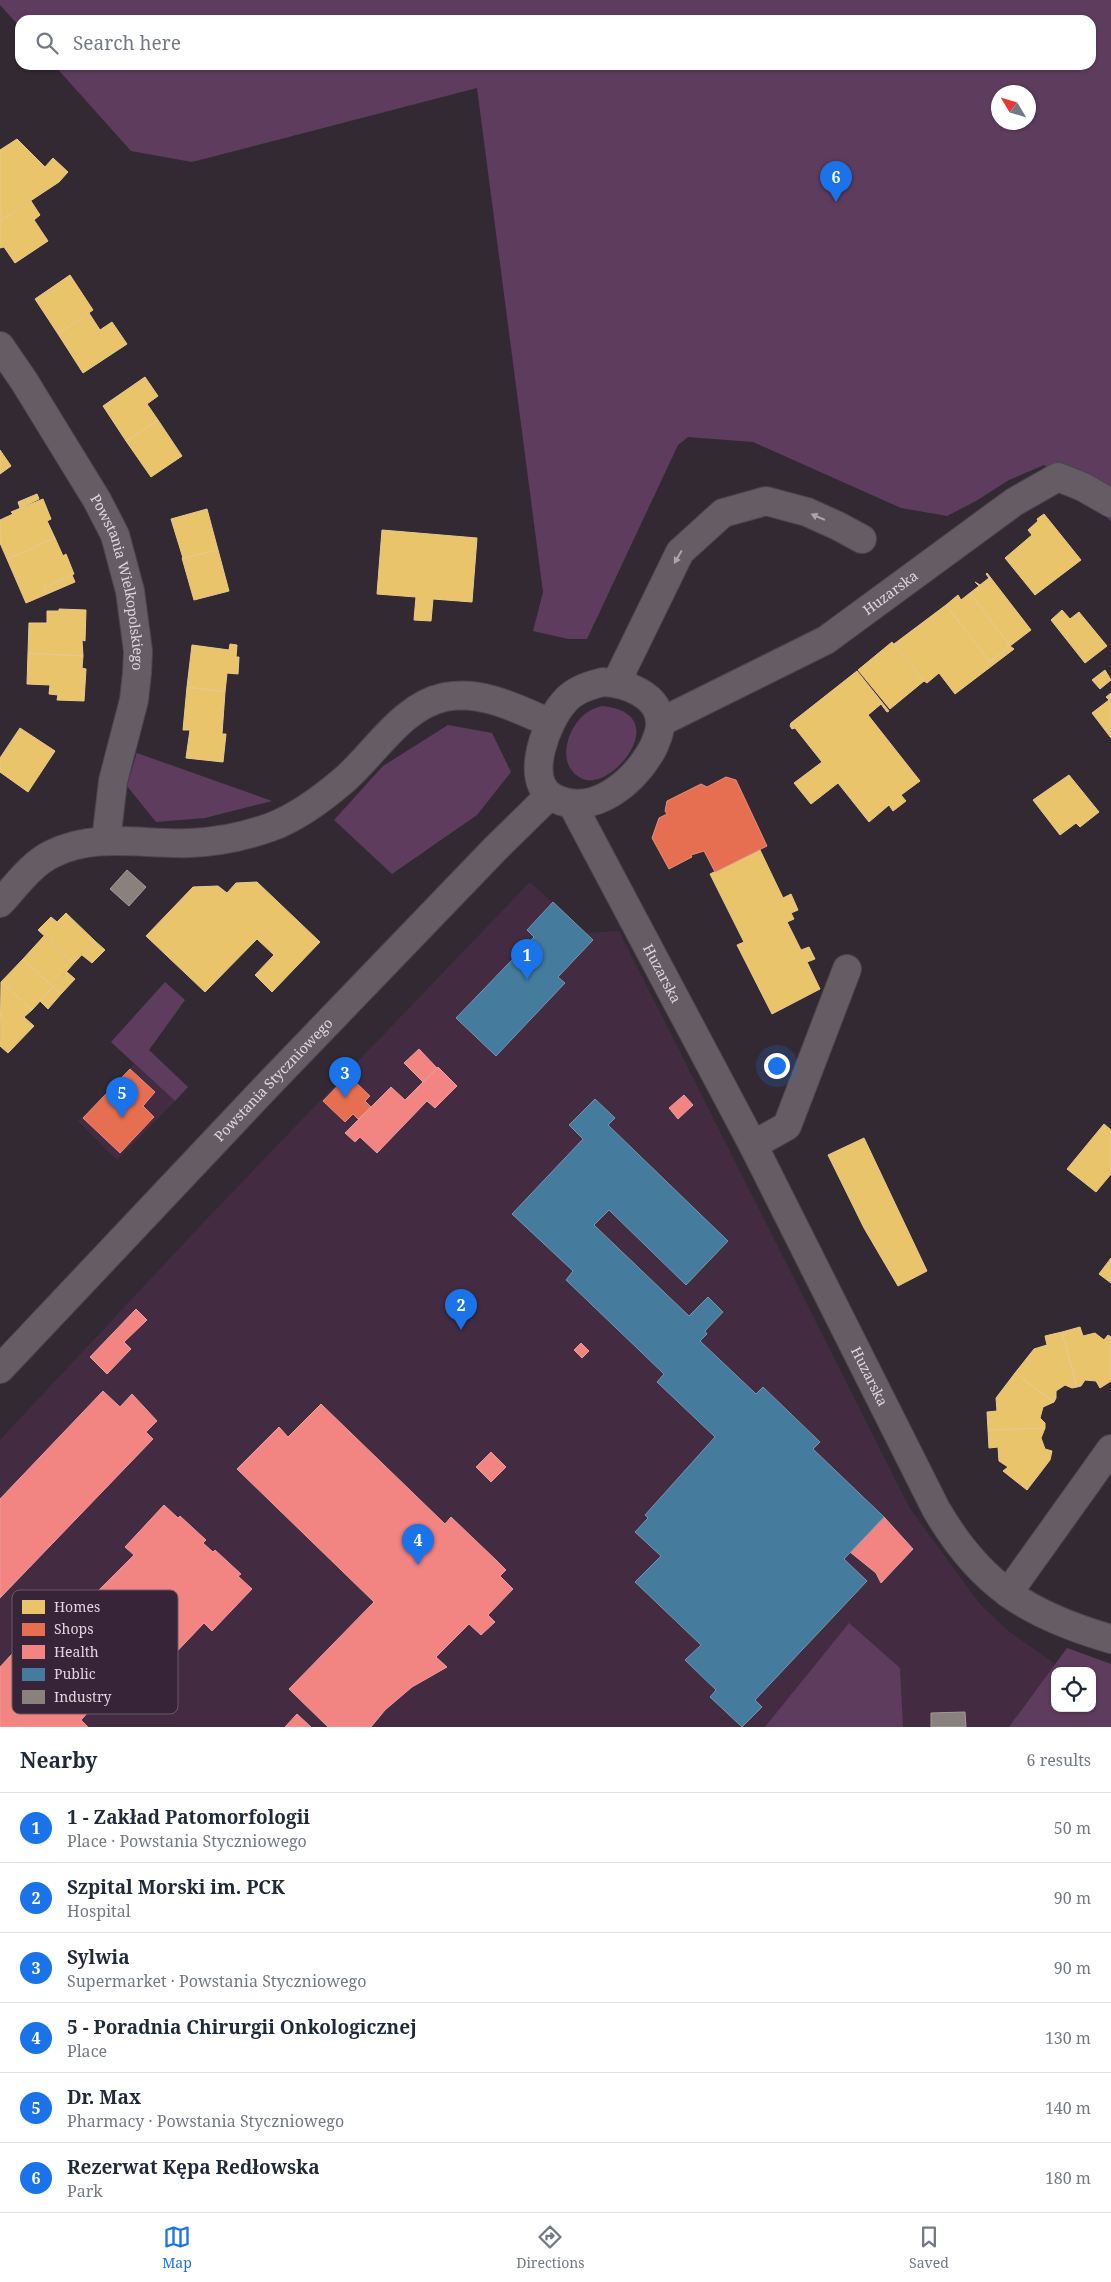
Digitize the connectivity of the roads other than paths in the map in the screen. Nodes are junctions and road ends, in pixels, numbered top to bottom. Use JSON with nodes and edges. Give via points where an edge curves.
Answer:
{"nodes":[{"id":1,"x":0,"y":346,"type":"edge"},
{"id":2,"x":1111,"y":503,"type":"edge"},
{"id":3,"x":862,"y":539,"type":"dead end"},
{"id":4,"x":616,"y":683,"type":"junction"},
{"id":5,"x":660,"y":722,"type":"junction"},
{"id":6,"x":550,"y":723,"type":"junction"},
{"id":7,"x":561,"y":800,"type":"junction"},
{"id":8,"x":106,"y":841,"type":"junction"},
{"id":9,"x":0,"y":903,"type":"edge"},
{"id":10,"x":847,"y":969,"type":"dead end"},
{"id":11,"x":753,"y":1145,"type":"junction"},
{"id":12,"x":0,"y":1368,"type":"edge"},
{"id":13,"x":1111,"y":1449,"type":"edge"},
{"id":14,"x":1008,"y":1593,"type":"junction"},
{"id":15,"x":1111,"y":1639,"type":"edge"}],
"edges":[{"from":1,"to":8,"type":"street","name":"Powstania Wielkopolskiego","via":[[97,500],[115,535],[130,591],[138,651],[137,673],[134,700],[113,782]]},
{"from":2,"to":5,"type":"street","name":"Huzarska","via":[[1058,477],[1014,502],[826,640]]},
{"from":3,"to":4,"type":"street","one_way":true,"via":[[807,512],[766,502],[723,513],[680,552]]},
{"from":4,"to":5,"type":"street","via":[[642,693],[652,702]]},
{"from":4,"to":6,"type":"street","via":[[603,682],[579,691],[566,699]]},
{"from":5,"to":7,"type":"street","via":[[657,739],[649,755],[627,782],[601,799]]},
{"from":6,"to":7,"type":"street","via":[[538,764],[540,782]]},
{"from":6,"to":8,"type":"street","via":[[500,702],[478,697],[444,697],[403,720],[345,780],[317,801],[272,826],[228,838],[192,843]]},
{"from":7,"to":11,"type":"street","name":"Huzarska"},
{"from":7,"to":12,"type":"street","name":"Powstania Styczniowego","via":[[495,849]]},
{"from":8,"to":9,"type":"street","via":[[66,848],[52,854],[31,869]]},
{"from":10,"to":11,"type":"street","via":[[787,1126]]},
{"from":11,"to":14,"type":"street","name":"Huzarska","via":[[936,1509],[969,1559]]},
{"from":13,"to":14,"type":"street"},
{"from":14,"to":15,"type":"street","name":"Huzarska","via":[[1044,1616]]}]}
